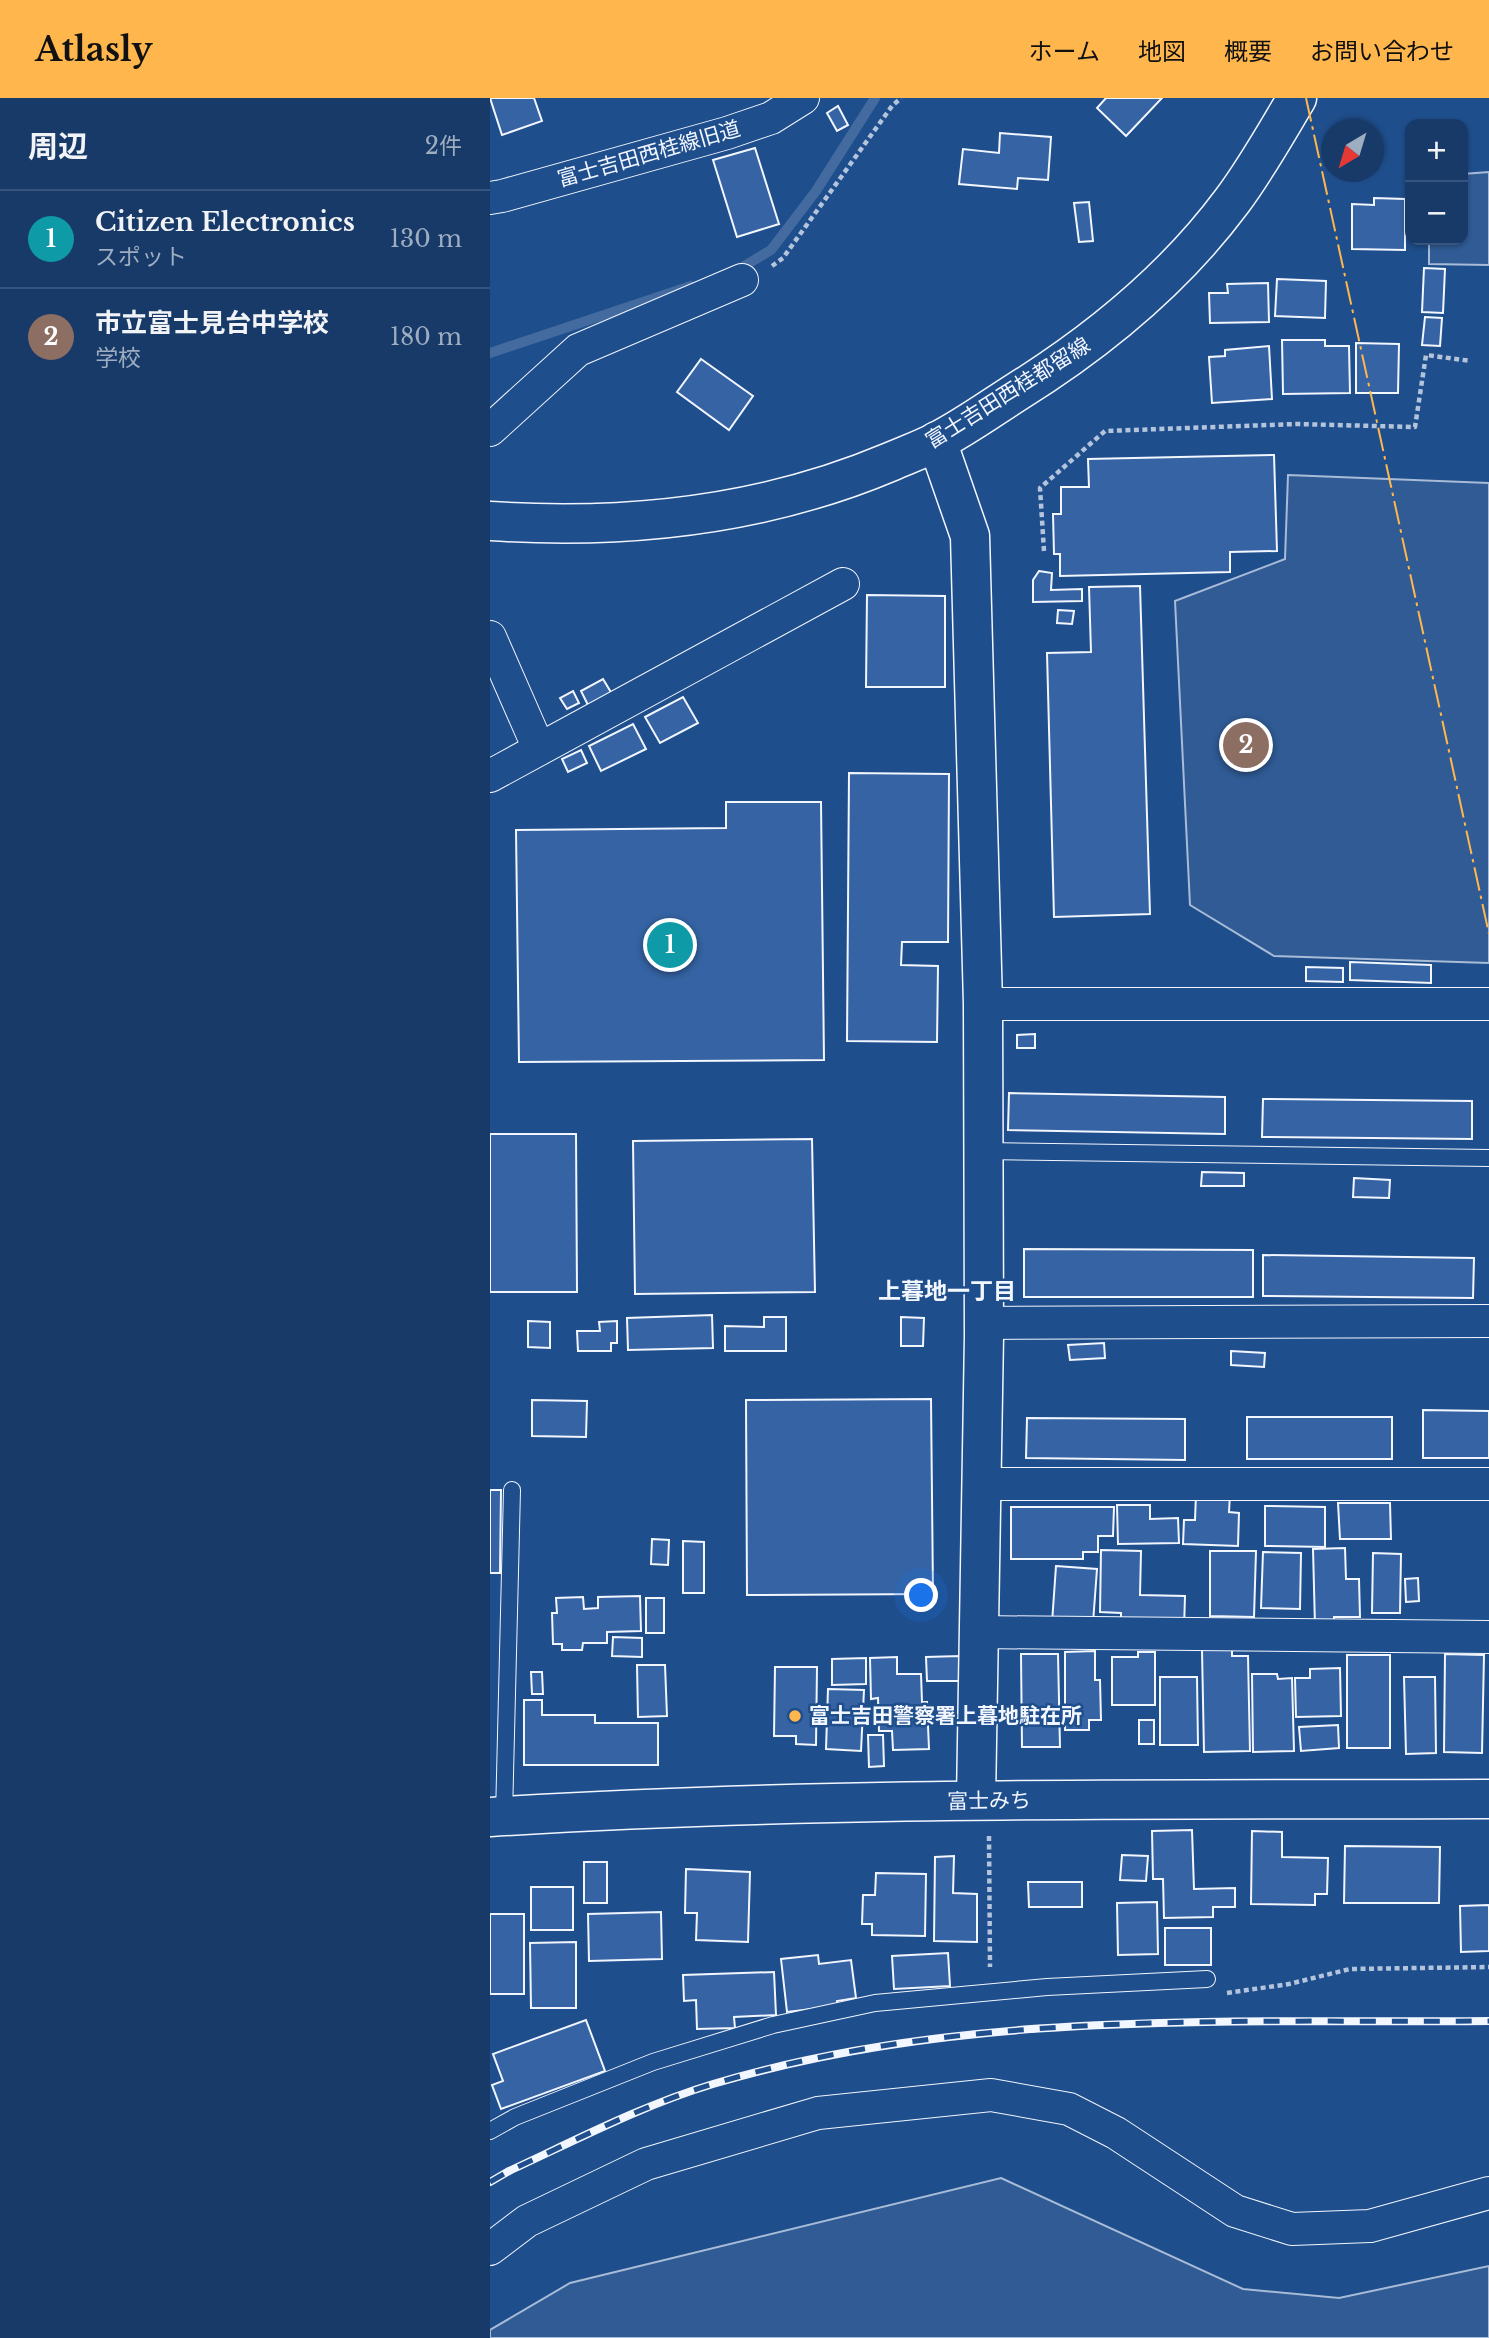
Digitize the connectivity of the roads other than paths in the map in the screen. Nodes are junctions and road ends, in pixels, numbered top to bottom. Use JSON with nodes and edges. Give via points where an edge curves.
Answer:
{"nodes":[{"id":1,"x":803,"y":98,"type":"edge"},
{"id":2,"x":1297,"y":98,"type":"edge"},
{"id":3,"x":490,"y":198,"type":"edge"},
{"id":4,"x":742,"y":280,"type":"road end"},
{"id":5,"x":490,"y":430,"type":"edge"},
{"id":6,"x":937,"y":442,"type":"junction"},
{"id":7,"x":490,"y":521,"type":"edge"},
{"id":8,"x":843,"y":584,"type":"dead end"},
{"id":9,"x":490,"y":637,"type":"edge"},
{"id":10,"x":539,"y":749,"type":"junction"},
{"id":11,"x":490,"y":776,"type":"edge"},
{"id":12,"x":983,"y":1004,"type":"junction"},
{"id":13,"x":1489,"y":1004,"type":"edge"},
{"id":14,"x":983,"y":1151,"type":"junction"},
{"id":15,"x":1489,"y":1158,"type":"edge"},
{"id":16,"x":1489,"y":1321,"type":"edge"},
{"id":17,"x":984,"y":1323,"type":"junction"},
{"id":18,"x":982,"y":1484,"type":"junction"},
{"id":19,"x":1489,"y":1484,"type":"edge"},
{"id":20,"x":512,"y":1490,"type":"dead end"},
{"id":21,"x":979,"y":1632,"type":"junction"},
{"id":22,"x":1489,"y":1637,"type":"edge"},
{"id":23,"x":1489,"y":1799,"type":"edge"},
{"id":24,"x":982,"y":1800,"type":"junction"},
{"id":25,"x":497,"y":1817,"type":"edge"},
{"id":26,"x":1208,"y":1979,"type":"road end"},
{"id":27,"x":490,"y":2131,"type":"edge"},
{"id":28,"x":1489,"y":2193,"type":"edge"},
{"id":29,"x":490,"y":2249,"type":"edge"}],
"edges":[{"from":1,"to":3,"type":"street","name":"富士吉田西桂線旧道","via":[[771,118],[727,133]]},
{"from":2,"to":6,"type":"main road","name":"富士吉田西桂都留線","via":[[1232,201],[1183,259],[1119,321],[1044,376]]},
{"from":4,"to":5,"type":"street","via":[[578,349]]},
{"from":6,"to":7,"type":"main road","name":"富士吉田西桂都留線","via":[[859,475],[755,505],[627,523]]},
{"from":6,"to":12,"type":"main road","via":[[970,536]]},
{"from":8,"to":10,"type":"street"},
{"from":9,"to":10,"type":"street"},
{"from":10,"to":11,"type":"street"},
{"from":12,"to":13,"type":"street"},
{"from":12,"to":14,"type":"main road"},
{"from":14,"to":15,"type":"lane"},
{"from":14,"to":17,"type":"main road"},
{"from":16,"to":17,"type":"street"},
{"from":17,"to":18,"type":"main road"},
{"from":18,"to":19,"type":"street"},
{"from":18,"to":21,"type":"main road"},
{"from":20,"to":25,"type":"lane"},
{"from":21,"to":22,"type":"street"},
{"from":21,"to":24,"type":"main road"},
{"from":23,"to":24,"type":"main road","name":"富士みち"},
{"from":24,"to":25,"type":"main road","name":"富士みち"},
{"from":26,"to":27,"type":"lane","via":[[1047,1987],[875,2003],[773,2025],[653,2062]]},
{"from":28,"to":29,"type":"street","via":[[1370,2226],[1292,2229],[1235,2211],[1116,2133],[1069,2109],[991,2095],[818,2113],[646,2164],[527,2221]]}]}
